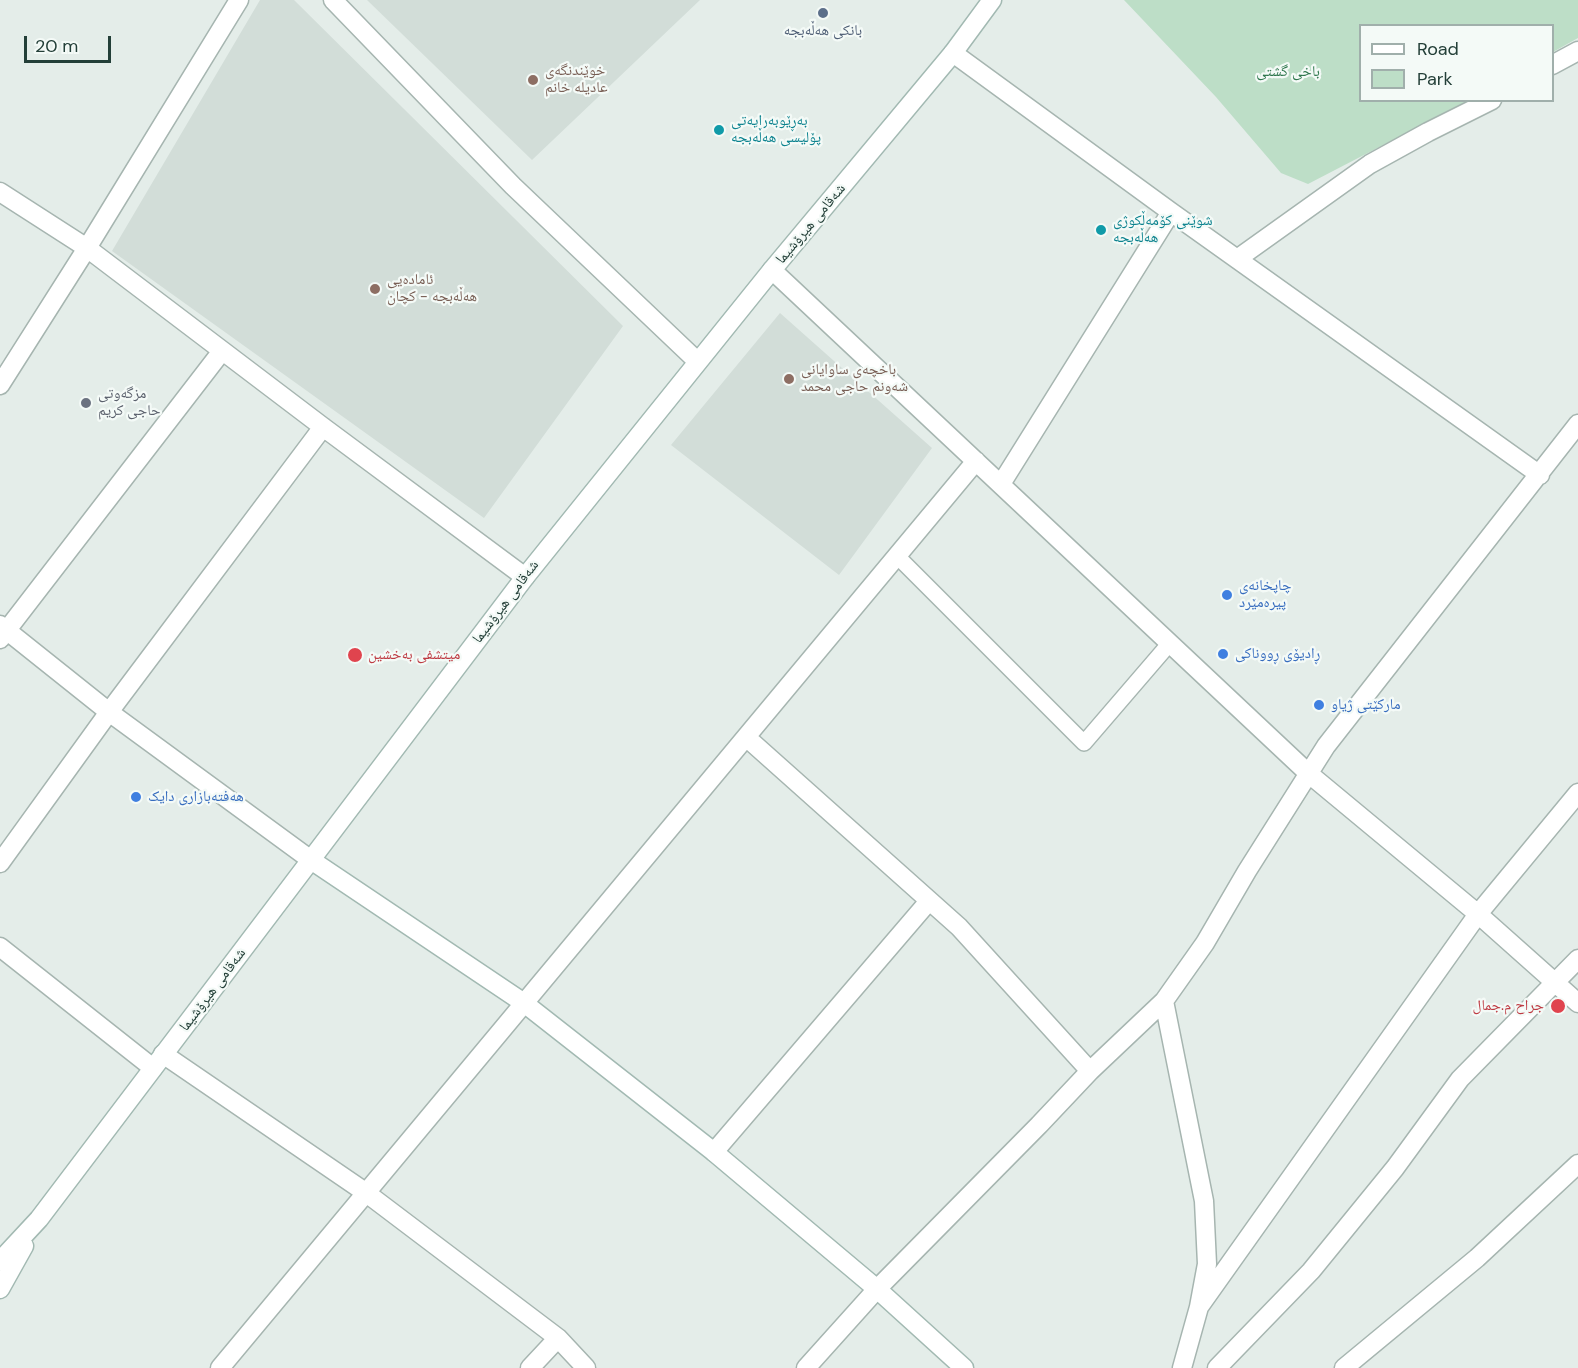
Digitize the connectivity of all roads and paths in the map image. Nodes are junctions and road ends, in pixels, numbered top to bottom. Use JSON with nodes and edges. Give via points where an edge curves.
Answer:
{"nodes":[{"id":1,"x":239,"y":0,"type":"edge"},
{"id":2,"x":333,"y":0,"type":"edge"},
{"id":3,"x":992,"y":0,"type":"edge"},
{"id":4,"x":1578,"y":51,"type":"edge"},
{"id":5,"x":953,"y":53,"type":"junction"},
{"id":6,"x":1554,"y":65,"type":"edge"},
{"id":7,"x":1488,"y":102,"type":"edge"},
{"id":8,"x":0,"y":192,"type":"edge"},
{"id":9,"x":1171,"y":212,"type":"junction"},
{"id":10,"x":87,"y":248,"type":"junction"},
{"id":11,"x":1237,"y":259,"type":"junction"},
{"id":12,"x":772,"y":270,"type":"junction"},
{"id":13,"x":222,"y":351,"type":"junction"},
{"id":14,"x":697,"y":362,"type":"junction"},
{"id":15,"x":0,"y":385,"type":"edge"},
{"id":16,"x":1578,"y":424,"type":"edge"},
{"id":17,"x":322,"y":428,"type":"junction"},
{"id":18,"x":976,"y":461,"type":"junction"},
{"id":19,"x":1540,"y":475,"type":"junction"},
{"id":20,"x":1001,"y":484,"type":"junction"},
{"id":21,"x":897,"y":556,"type":"junction"},
{"id":22,"x":525,"y":577,"type":"junction"},
{"id":23,"x":2,"y":631,"type":"edge"},
{"id":24,"x":1170,"y":643,"type":"junction"},
{"id":25,"x":109,"y":712,"type":"junction"},
{"id":26,"x":746,"y":737,"type":"junction"},
{"id":27,"x":1308,"y":773,"type":"junction"},
{"id":28,"x":1578,"y":793,"type":"edge"},
{"id":29,"x":311,"y":860,"type":"junction"},
{"id":30,"x":0,"y":863,"type":"edge"},
{"id":31,"x":929,"y":901,"type":"junction"},
{"id":32,"x":1478,"y":914,"type":"junction"},
{"id":33,"x":0,"y":947,"type":"edge"},
{"id":34,"x":1578,"y":958,"type":"edge"},
{"id":35,"x":1555,"y":981,"type":"junction"},
{"id":36,"x":1164,"y":1001,"type":"junction"},
{"id":37,"x":524,"y":1003,"type":"junction"},
{"id":38,"x":1578,"y":1003,"type":"edge"},
{"id":39,"x":158,"y":1061,"type":"junction"},
{"id":40,"x":1090,"y":1071,"type":"junction"},
{"id":41,"x":714,"y":1152,"type":"junction"},
{"id":42,"x":1578,"y":1164,"type":"edge"},
{"id":43,"x":365,"y":1192,"type":"junction"},
{"id":44,"x":39,"y":1219,"type":"junction"},
{"id":45,"x":0,"y":1261,"type":"edge"},
{"id":46,"x":0,"y":1289,"type":"edge"},
{"id":47,"x":877,"y":1290,"type":"junction"},
{"id":48,"x":1199,"y":1307,"type":"junction"},
{"id":49,"x":558,"y":1338,"type":"junction"},
{"id":50,"x":220,"y":1368,"type":"edge"},
{"id":51,"x":530,"y":1368,"type":"edge"},
{"id":52,"x":586,"y":1368,"type":"edge"},
{"id":53,"x":806,"y":1368,"type":"edge"},
{"id":54,"x":964,"y":1368,"type":"edge"},
{"id":55,"x":1182,"y":1368,"type":"edge"},
{"id":56,"x":1217,"y":1368,"type":"edge"},
{"id":57,"x":1344,"y":1368,"type":"edge"}],
"edges":[{"from":1,"to":10,"type":"street"},
{"from":2,"to":14,"type":"street","via":[[513,186]]},
{"from":3,"to":5,"type":"street","name":"شەقامی هیرۆشیما"},
{"from":4,"to":6,"type":"street"},
{"from":5,"to":9,"type":"street"},
{"from":5,"to":12,"type":"street","name":"شەقامی هیرۆشیما"},
{"from":7,"to":11,"type":"street","via":[[1370,164]]},
{"from":8,"to":10,"type":"street"},
{"from":9,"to":11,"type":"street"},
{"from":9,"to":20,"type":"street"},
{"from":10,"to":13,"type":"street"},
{"from":10,"to":15,"type":"street"},
{"from":11,"to":19,"type":"street"},
{"from":12,"to":14,"type":"street","name":"شەقامی هیرۆشیما"},
{"from":12,"to":18,"type":"street"},
{"from":13,"to":17,"type":"street"},
{"from":13,"to":23,"type":"street"},
{"from":14,"to":22,"type":"street","name":"شەقامی هیرۆشیما"},
{"from":16,"to":19,"type":"street"},
{"from":17,"to":22,"type":"street"},
{"from":17,"to":25,"type":"street"},
{"from":18,"to":20,"type":"street"},
{"from":18,"to":21,"type":"street"},
{"from":19,"to":27,"type":"street"},
{"from":20,"to":24,"type":"street"},
{"from":21,"to":24,"type":"lane","via":[[1084,743]]},
{"from":21,"to":26,"type":"street"},
{"from":22,"to":29,"type":"street","name":"شەقامی هیرۆشیما"},
{"from":23,"to":25,"type":"street"},
{"from":24,"to":27,"type":"street"},
{"from":25,"to":29,"type":"street"},
{"from":25,"to":30,"type":"street"},
{"from":26,"to":31,"type":"street"},
{"from":26,"to":37,"type":"street"},
{"from":27,"to":32,"type":"street"},
{"from":27,"to":36,"type":"street","via":[[1205,943]]},
{"from":28,"to":32,"type":"street"},
{"from":29,"to":37,"type":"street"},
{"from":29,"to":39,"type":"street","name":"شەقامی هیرۆشیما"},
{"from":31,"to":40,"type":"street","via":[[959,927]]},
{"from":31,"to":41,"type":"street"},
{"from":32,"to":35,"type":"street"},
{"from":32,"to":48,"type":"street"},
{"from":33,"to":39,"type":"street"},
{"from":34,"to":35,"type":"street"},
{"from":35,"to":38,"type":"street"},
{"from":35,"to":56,"type":"street","via":[[1461,1079],[1311,1271]]},
{"from":36,"to":40,"type":"street"},
{"from":36,"to":48,"type":"street","via":[[1204,1201],[1207,1264]]},
{"from":37,"to":41,"type":"street"},
{"from":37,"to":43,"type":"street"},
{"from":39,"to":43,"type":"street"},
{"from":39,"to":44,"type":"street","name":"شەقامی هیرۆشیما"},
{"from":40,"to":47,"type":"street"},
{"from":41,"to":47,"type":"street"},
{"from":42,"to":57,"type":"street","via":[[1476,1258]]},
{"from":43,"to":49,"type":"street"},
{"from":43,"to":50,"type":"street"},
{"from":44,"to":45,"type":"street"},
{"from":44,"to":46,"type":"street"},
{"from":47,"to":53,"type":"street"},
{"from":47,"to":54,"type":"street"},
{"from":48,"to":55,"type":"street"},
{"from":49,"to":51,"type":"street"},
{"from":49,"to":52,"type":"street"}]}
